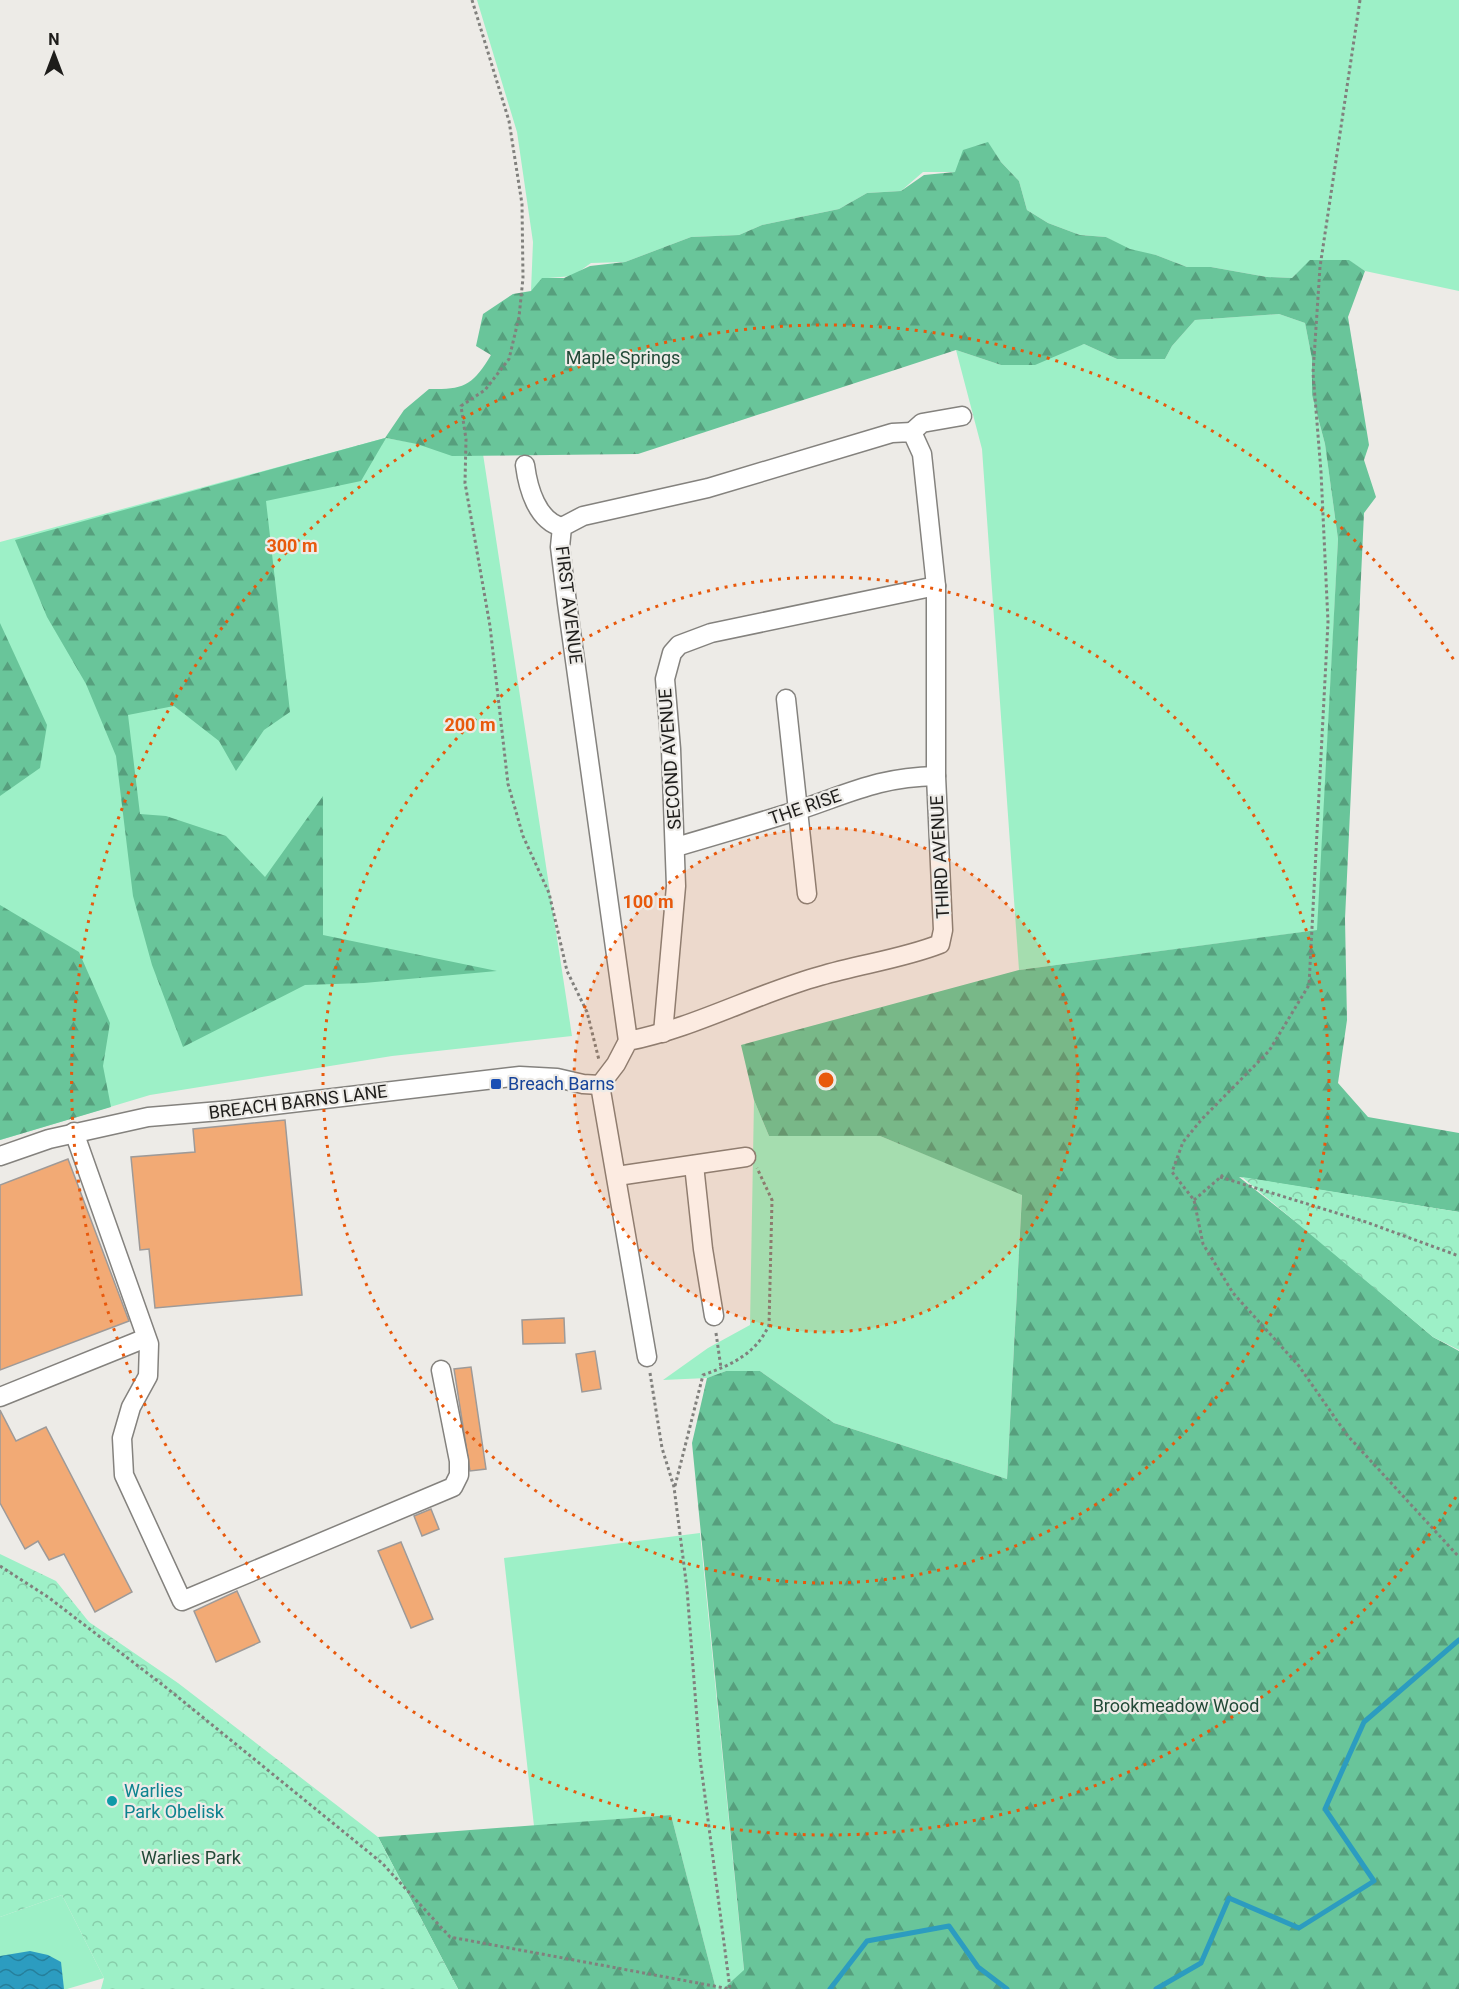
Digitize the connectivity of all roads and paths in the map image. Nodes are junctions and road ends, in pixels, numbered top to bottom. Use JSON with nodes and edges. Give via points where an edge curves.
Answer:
{"nodes":[{"id":1,"x":472,"y":0,"type":"edge"},
{"id":2,"x":1360,"y":0,"type":"edge"},
{"id":3,"x":962,"y":416,"type":"dead end"},
{"id":4,"x":912,"y":432,"type":"junction"},
{"id":5,"x":525,"y":465,"type":"dead end"},
{"id":6,"x":562,"y":527,"type":"junction"},
{"id":7,"x":936,"y":586,"type":"junction"},
{"id":8,"x":786,"y":699,"type":"dead end"},
{"id":9,"x":936,"y":776,"type":"junction"},
{"id":10,"x":800,"y":810,"type":"junction"},
{"id":11,"x":676,"y":847,"type":"junction"},
{"id":12,"x":807,"y":894,"type":"dead end"},
{"id":13,"x":663,"y":1033,"type":"junction"},
{"id":14,"x":628,"y":1041,"type":"junction"},
{"id":15,"x":600,"y":1085,"type":"junction"},
{"id":16,"x":74,"y":1132,"type":"junction"},
{"id":17,"x":0,"y":1156,"type":"edge"},
{"id":18,"x":746,"y":1157,"type":"joint"},
{"id":19,"x":694,"y":1165,"type":"junction"},
{"id":20,"x":617,"y":1176,"type":"junction"},
{"id":21,"x":1194,"y":1200,"type":"junction"},
{"id":22,"x":1459,"y":1256,"type":"edge"},
{"id":23,"x":714,"y":1316,"type":"dead end"},
{"id":24,"x":146,"y":1338,"type":"junction"},
{"id":25,"x":717,"y":1340,"type":"dead end"},
{"id":26,"x":647,"y":1357,"type":"joint"},
{"id":27,"x":721,"y":1368,"type":"junction"},
{"id":28,"x":441,"y":1370,"type":"dead end"},
{"id":29,"x":0,"y":1397,"type":"edge"},
{"id":30,"x":674,"y":1487,"type":"junction"},
{"id":31,"x":1459,"y":1557,"type":"edge"},
{"id":32,"x":0,"y":1566,"type":"edge"},
{"id":33,"x":730,"y":1989,"type":"edge"}],
"edges":[{"from":1,"to":15,"type":"path","via":[[509,122],[522,204],[523,278],[509,359],[484,390],[461,406],[466,439],[465,483],[490,626],[508,784],[523,836],[549,893],[567,971],[587,1012],[602,1066]]},
{"from":2,"to":21,"type":"path","via":[[1320,267],[1313,373],[1328,622],[1309,985],[1269,1051],[1183,1142],[1172,1172]]},
{"from":3,"to":4,"type":"street","name":"FIRST AVENUE","via":[[921,423]]},
{"from":4,"to":6,"type":"street","name":"FIRST AVENUE","via":[[892,433],[708,488],[583,516]]},
{"from":4,"to":7,"type":"street","via":[[922,454]]},
{"from":5,"to":6,"type":"street","via":[[528,482],[544,516]]},
{"from":6,"to":14,"type":"street","name":"FIRST AVENUE","via":[[564,580]]},
{"from":7,"to":9,"type":"street","name":"THIRD AVENUE"},
{"from":7,"to":11,"type":"street","name":"SECOND AVENUE","via":[[711,633],[679,645],[672,653],[665,678]]},
{"from":8,"to":10,"type":"street"},
{"from":9,"to":10,"type":"street","name":"THE RISE","via":[[873,783]]},
{"from":9,"to":13,"type":"street","name":"THIRD AVENUE","via":[[943,930],[940,944],[820,976]]},
{"from":10,"to":11,"type":"street","name":"THE RISE"},
{"from":10,"to":12,"type":"street"},
{"from":11,"to":13,"type":"street","name":"SECOND AVENUE"},
{"from":13,"to":14,"type":"street"},
{"from":14,"to":15,"type":"street"},
{"from":15,"to":16,"type":"street","name":"BREACH BARNS LANE","via":[[520,1076],[148,1117]]},
{"from":15,"to":20,"type":"street"},
{"from":16,"to":17,"type":"street","name":"BREACH BARNS LANE"},
{"from":16,"to":24,"type":"street"},
{"from":18,"to":19,"type":"street"},
{"from":18,"to":27,"type":"path","via":[[760,1171],[772,1200],[771,1311],[763,1338],[740,1360]]},
{"from":19,"to":20,"type":"street"},
{"from":19,"to":23,"type":"street"},
{"from":20,"to":26,"type":"street"},
{"from":21,"to":22,"type":"path","via":[[1221,1176]]},
{"from":21,"to":31,"type":"path","via":[[1203,1244],[1233,1293],[1299,1366],[1347,1436]]},
{"from":24,"to":28,"type":"street","via":[[147,1376],[122,1438],[124,1475],[182,1601],[453,1487],[459,1475],[459,1461]]},
{"from":24,"to":29,"type":"street"},
{"from":25,"to":27,"type":"path"},
{"from":26,"to":30,"type":"path","via":[[662,1448]]},
{"from":27,"to":30,"type":"path","via":[[703,1375]]},
{"from":30,"to":33,"type":"path","via":[[703,1780]]},
{"from":32,"to":33,"type":"path","via":[[48,1597],[168,1689],[382,1863],[450,1937]]}]}
